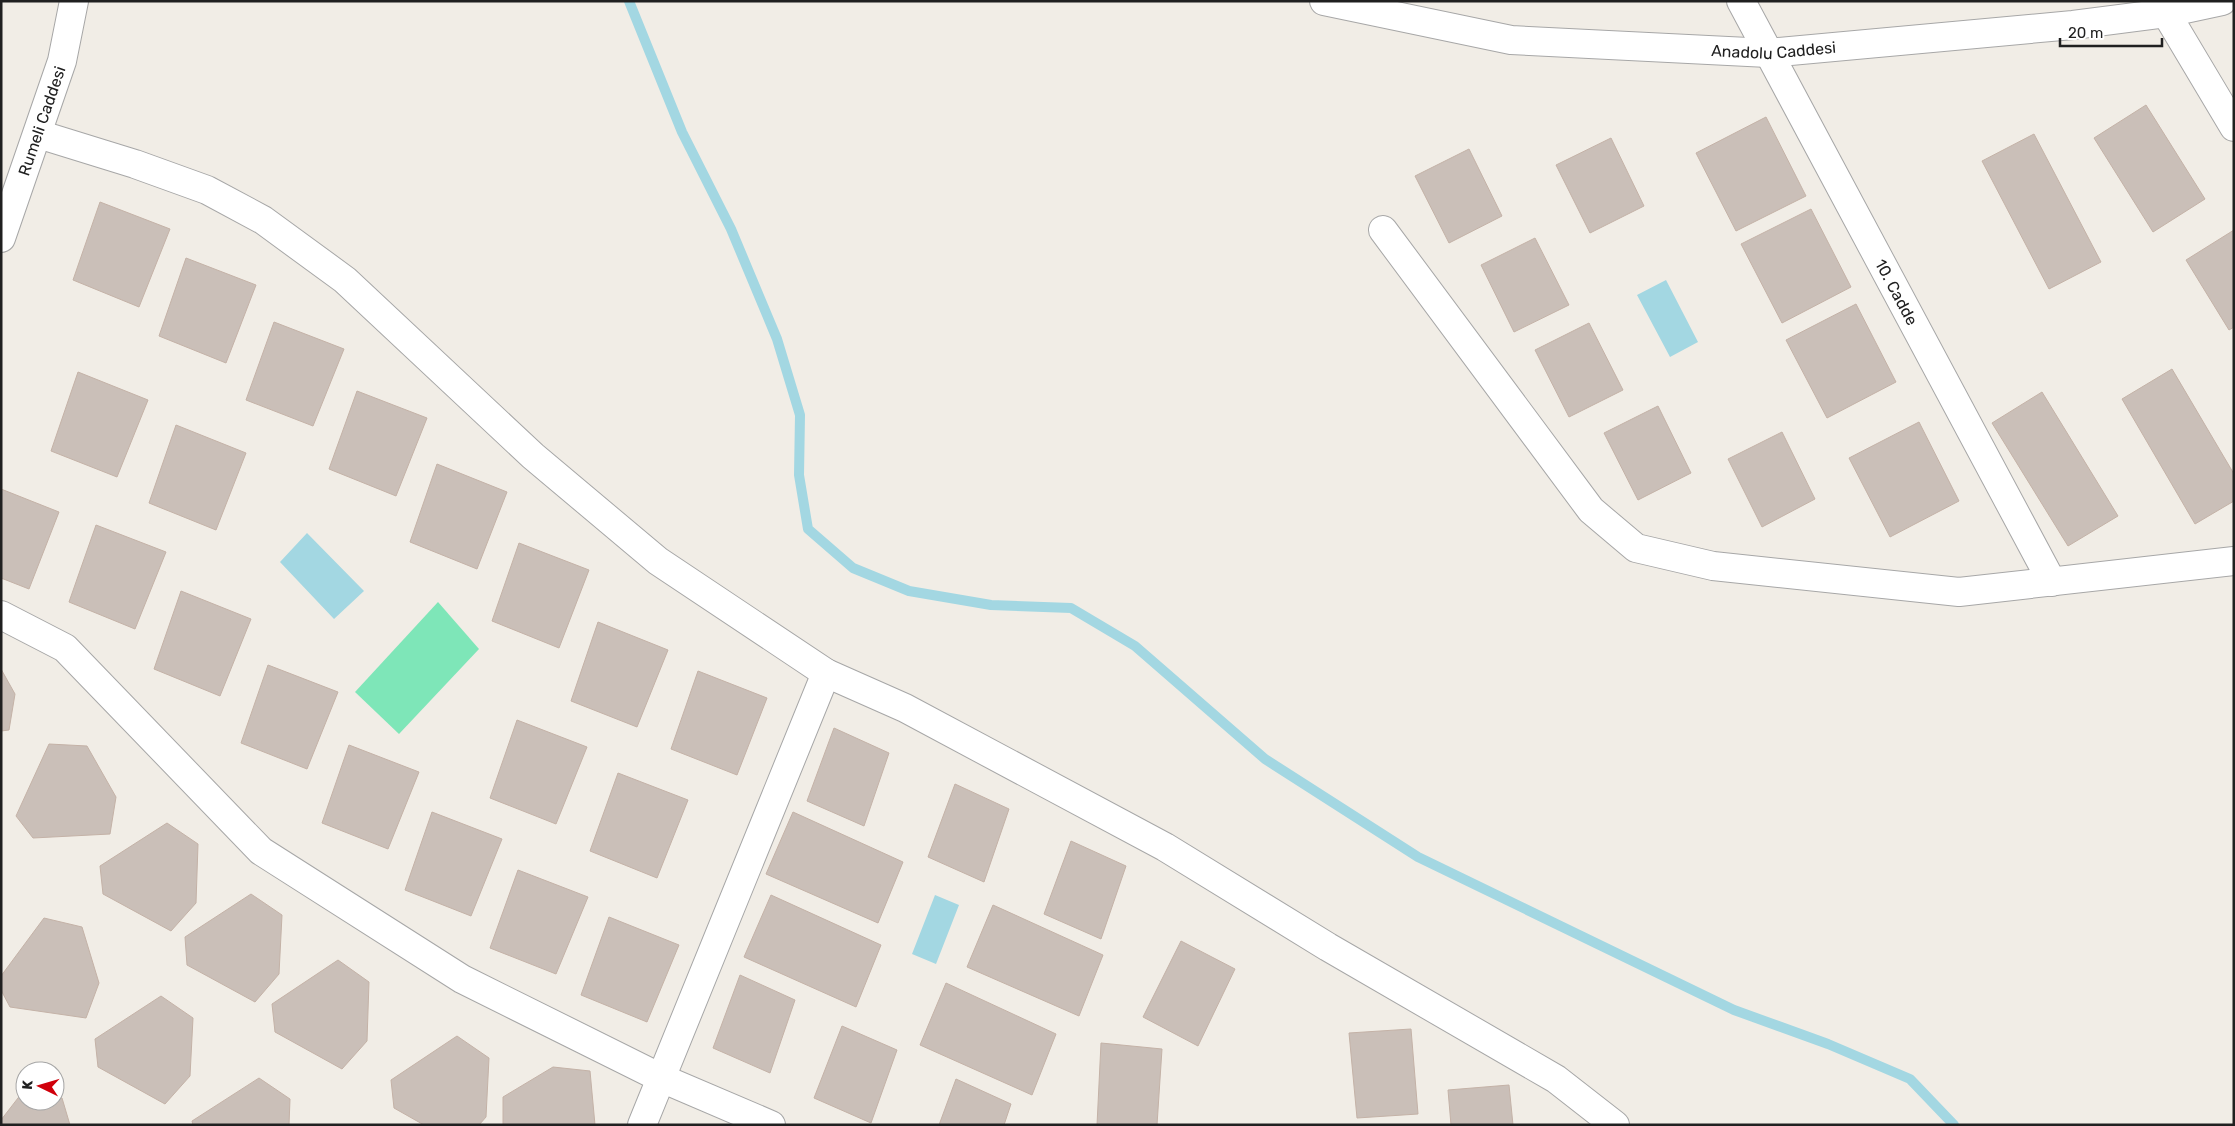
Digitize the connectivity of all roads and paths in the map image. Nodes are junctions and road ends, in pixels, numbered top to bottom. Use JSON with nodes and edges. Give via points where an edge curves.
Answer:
{"nodes":[{"id":1,"x":74,"y":1,"type":"edge"},
{"id":2,"x":1324,"y":1,"type":"edge"},
{"id":3,"x":1741,"y":1,"type":"edge"},
{"id":4,"x":2222,"y":1,"type":"edge"},
{"id":5,"x":2165,"y":7,"type":"edge"},
{"id":6,"x":1768,"y":53,"type":"junction"},
{"id":7,"x":2234,"y":126,"type":"edge"},
{"id":8,"x":38,"y":134,"type":"junction"},
{"id":9,"x":1383,"y":230,"type":"dead end"},
{"id":10,"x":1,"y":238,"type":"edge"},
{"id":11,"x":2234,"y":560,"type":"edge"},
{"id":12,"x":2052,"y":582,"type":"junction"},
{"id":13,"x":1,"y":615,"type":"edge"},
{"id":14,"x":826,"y":673,"type":"junction"},
{"id":15,"x":661,"y":1078,"type":"junction"},
{"id":16,"x":642,"y":1125,"type":"edge"},
{"id":17,"x":771,"y":1125,"type":"edge"},
{"id":18,"x":1615,"y":1125,"type":"edge"}],
"edges":[{"from":1,"to":8,"type":"street","name":"Rumeli Caddesi","via":[[62,61]]},
{"from":2,"to":6,"type":"street","name":"Anadolu Caddesi","via":[[1512,40]]},
{"from":3,"to":6,"type":"street","name":"10. Cadde"},
{"from":4,"to":5,"type":"street","name":"Anadolu Caddesi"},
{"from":5,"to":6,"type":"street","name":"Anadolu Caddesi","via":[[2073,25]]},
{"from":5,"to":7,"type":"street"},
{"from":6,"to":12,"type":"street","name":"10. Cadde"},
{"from":8,"to":10,"type":"street","name":"Rumeli Caddesi"},
{"from":8,"to":14,"type":"street","via":[[207,190],[263,220],[345,280],[533,456],[658,561]]},
{"from":9,"to":12,"type":"street","via":[[1591,510],[1636,548],[1713,566],[1960,592]]},
{"from":11,"to":12,"type":"street"},
{"from":13,"to":15,"type":"street","via":[[64,648],[261,851],[462,980]]},
{"from":14,"to":15,"type":"street"},
{"from":14,"to":18,"type":"street","via":[[905,708],[1164,847],[1556,1080]]},
{"from":15,"to":16,"type":"street"},
{"from":15,"to":17,"type":"street"}]}
